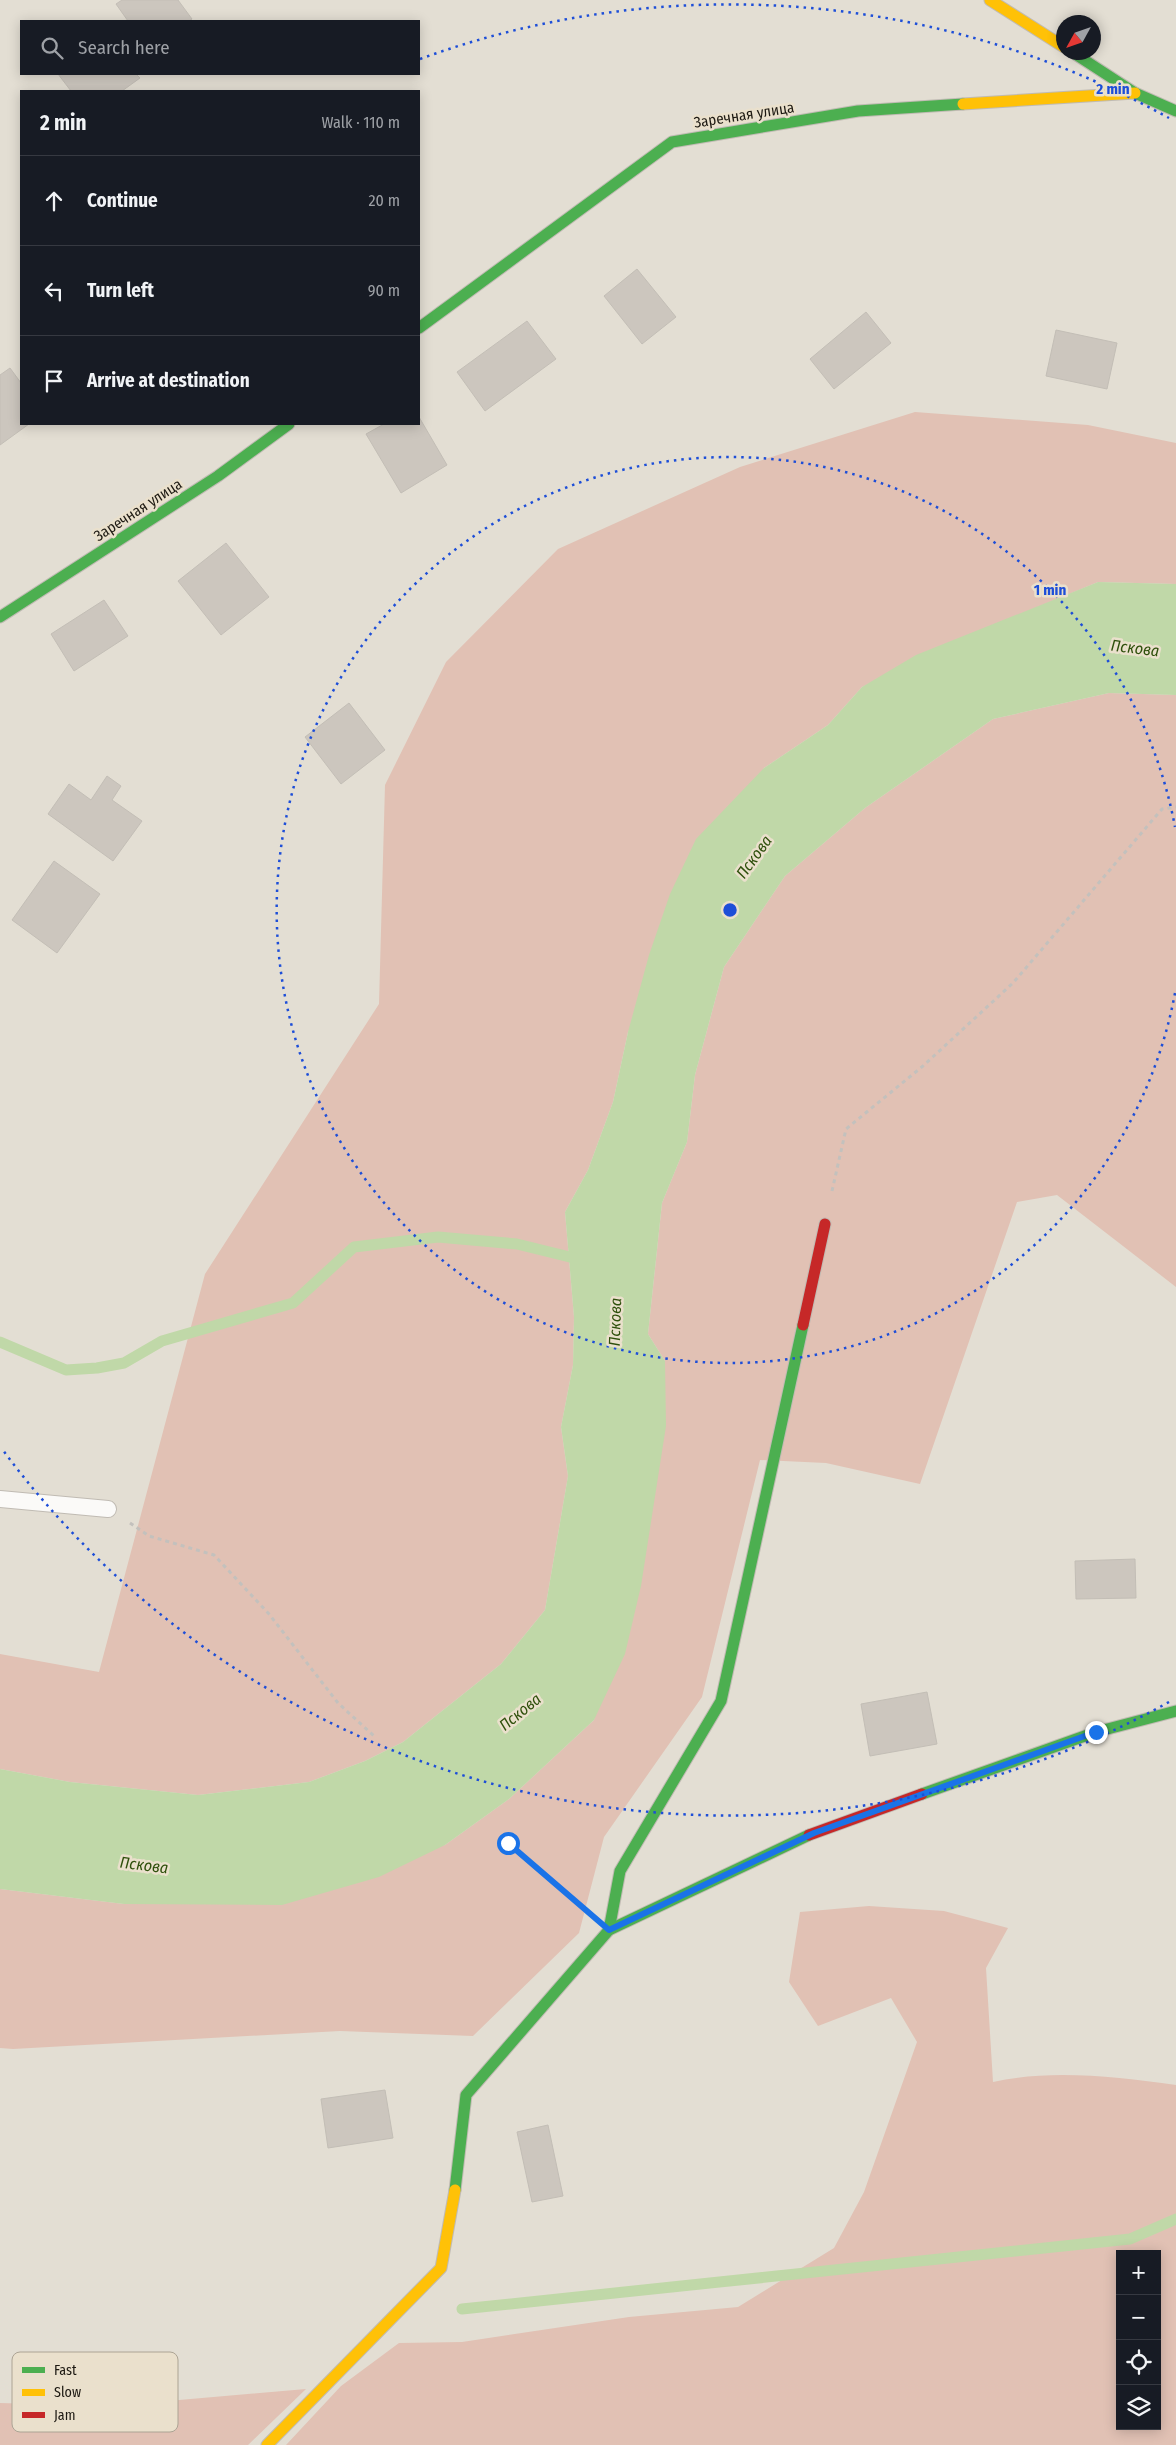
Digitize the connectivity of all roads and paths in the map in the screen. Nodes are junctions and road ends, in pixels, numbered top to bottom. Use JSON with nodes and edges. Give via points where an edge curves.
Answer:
{"nodes":[{"id":1,"x":990,"y":0,"type":"edge"},
{"id":2,"x":1056,"y":42,"type":"edge"},
{"id":3,"x":1084,"y":60,"type":"edge"},
{"id":4,"x":1135,"y":93,"type":"junction"},
{"id":5,"x":1176,"y":111,"type":"edge"},
{"id":6,"x":420,"y":327,"type":"edge"},
{"id":7,"x":288,"y":425,"type":"edge"},
{"id":8,"x":0,"y":617,"type":"edge"},
{"id":9,"x":1176,"y":807,"type":"edge"},
{"id":10,"x":825,"y":1224,"type":"joint"},
{"id":11,"x":0,"y":1499,"type":"edge"},
{"id":12,"x":108,"y":1509,"type":"joint"},
{"id":13,"x":1176,"y":1711,"type":"edge"},
{"id":14,"x":374,"y":1736,"type":"dead end"},
{"id":15,"x":508,"y":1843,"type":"dead end"},
{"id":16,"x":609,"y":1930,"type":"junction"},
{"id":17,"x":267,"y":2445,"type":"edge"}],
"edges":[{"from":1,"to":2,"type":"street"},
{"from":3,"to":4,"type":"street","name":"Заречная улица"},
{"from":4,"to":5,"type":"street","name":"Заречная улица"},
{"from":4,"to":6,"type":"street","name":"Заречная улица","via":[[858,111],[672,142]]},
{"from":7,"to":8,"type":"street","name":"Заречная улица","via":[[218,476]]},
{"from":9,"to":10,"type":"path","via":[[1162,808],[1014,983],[923,1066],[846,1128]]},
{"from":10,"to":16,"type":"street","via":[[721,1701],[620,1871]]},
{"from":11,"to":12,"type":"lane"},
{"from":12,"to":14,"type":"path","via":[[149,1536],[214,1555],[269,1614],[338,1703]]},
{"from":13,"to":16,"type":"street","via":[[1096,1732],[814,1833]]},
{"from":15,"to":16,"type":"path"},
{"from":16,"to":17,"type":"street","via":[[466,2095],[457,2176],[441,2268]]}]}
